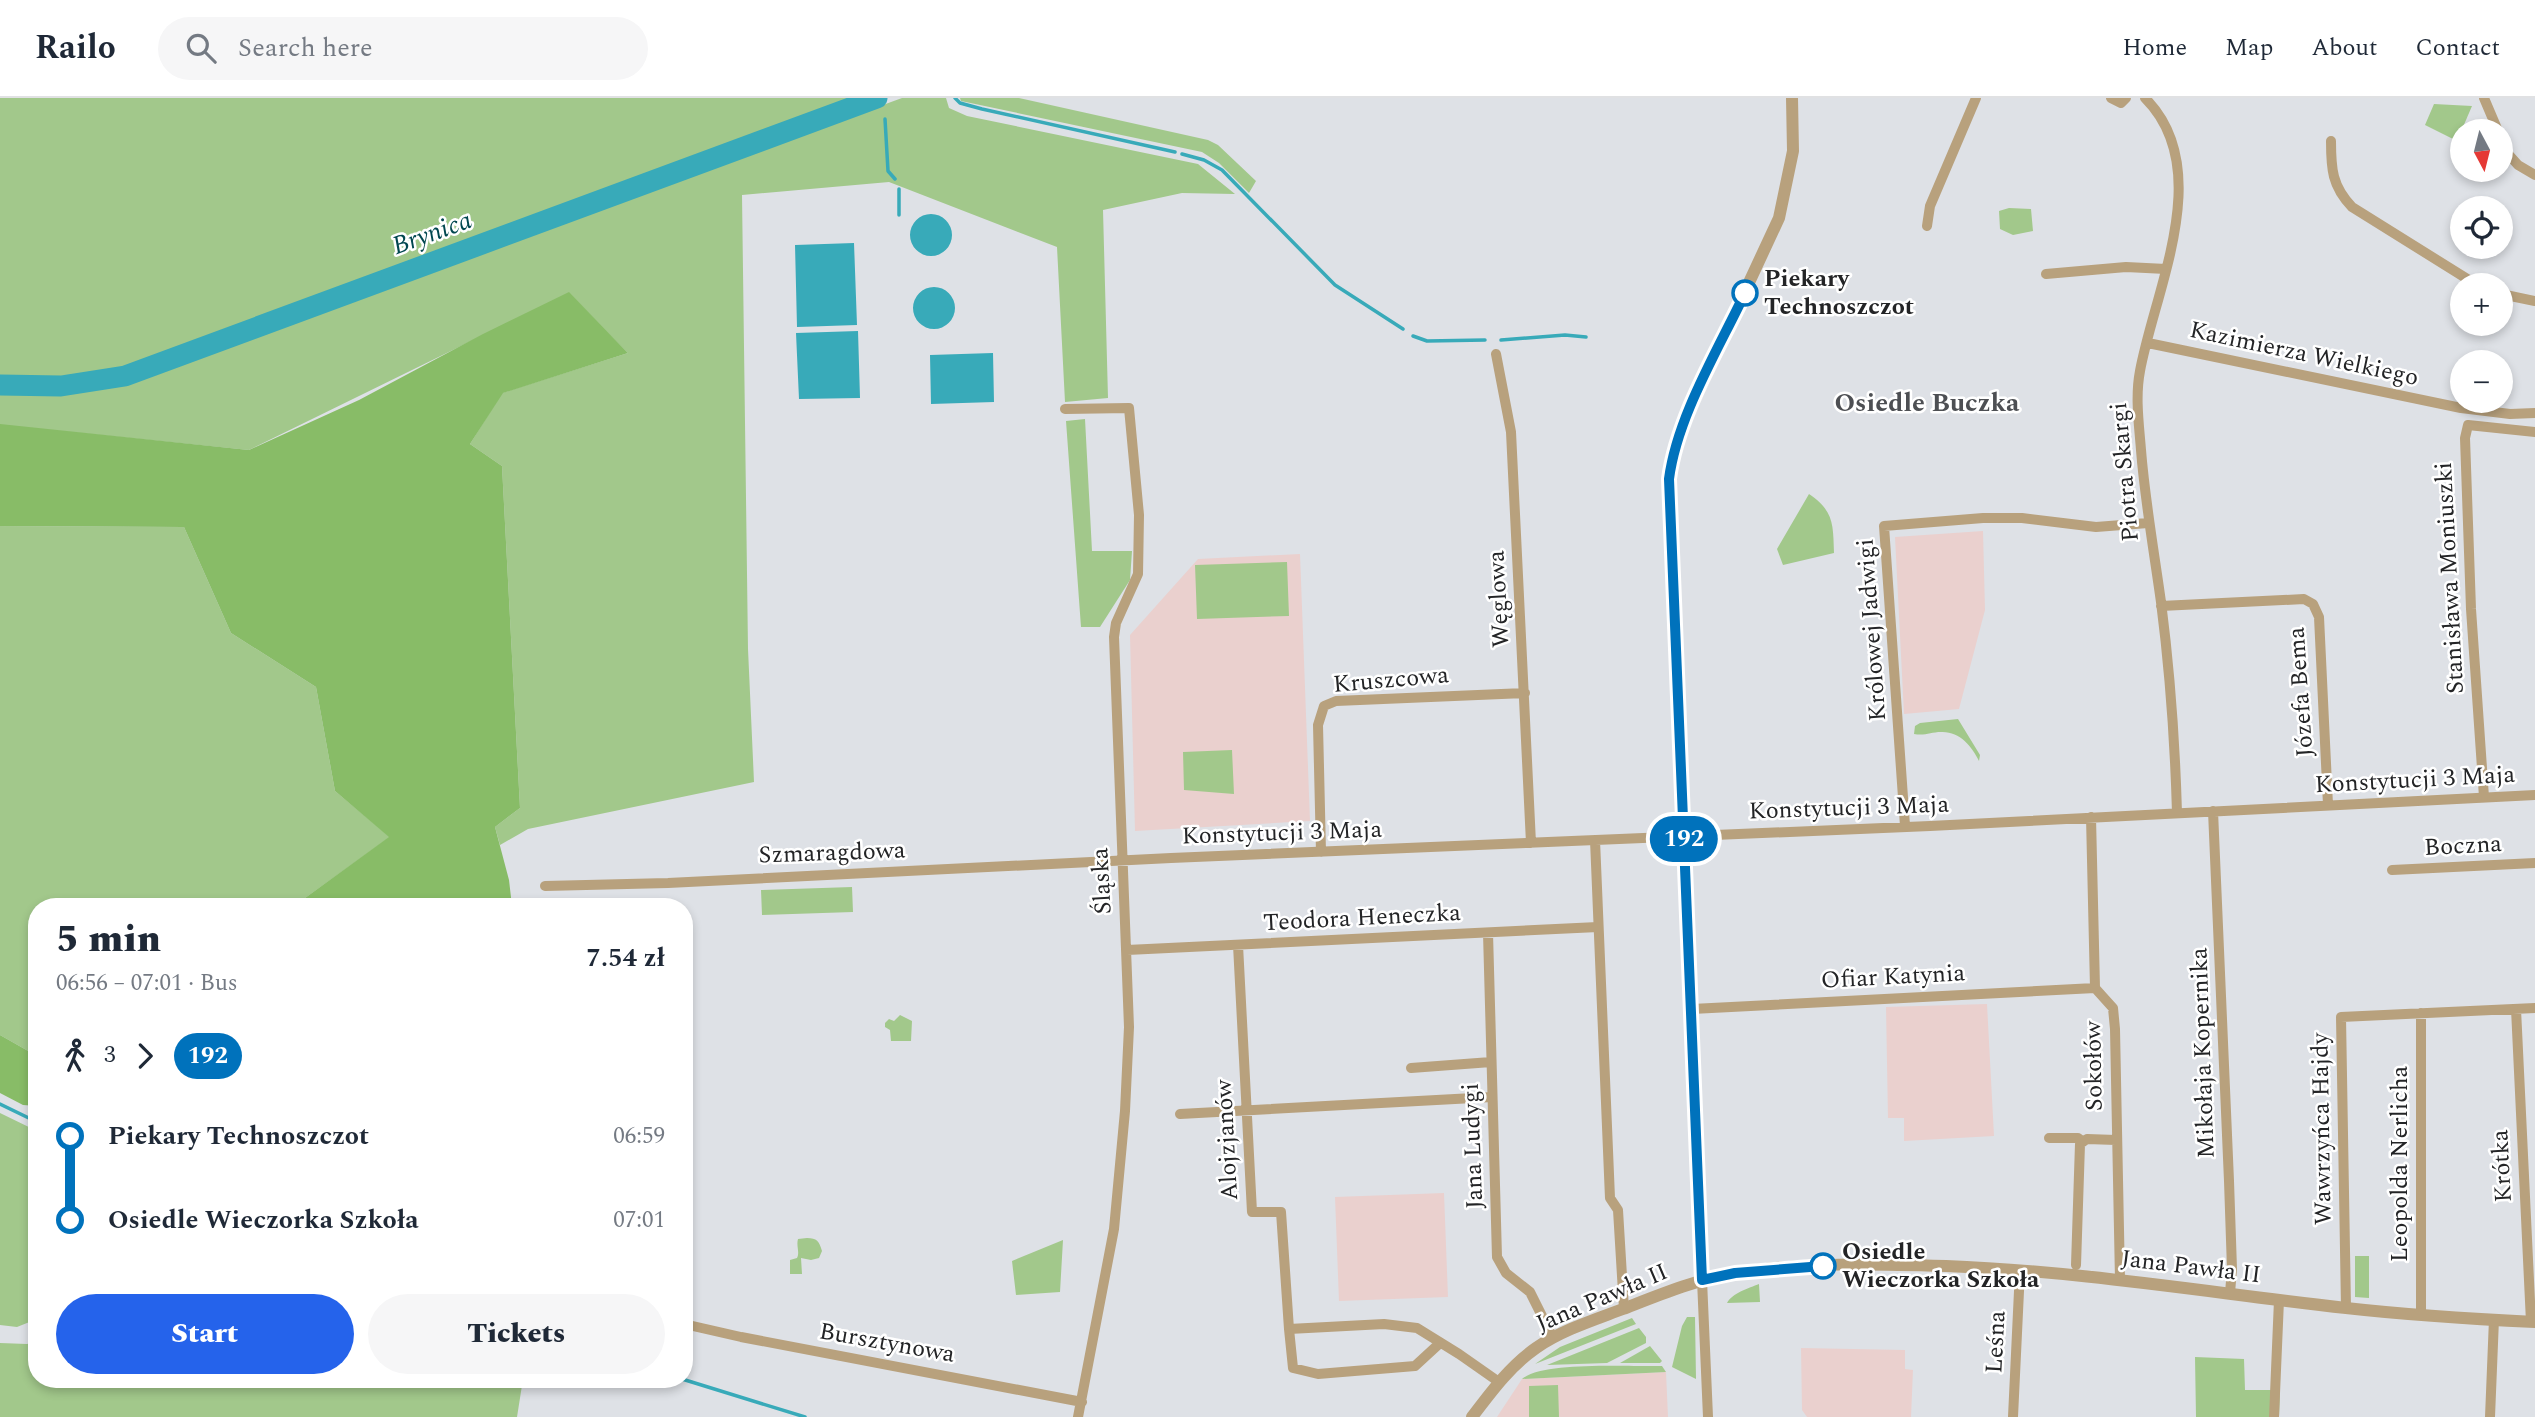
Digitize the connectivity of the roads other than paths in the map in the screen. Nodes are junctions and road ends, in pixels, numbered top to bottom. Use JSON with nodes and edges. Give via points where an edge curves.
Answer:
{"nodes":[{"id":1,"x":1792,"y":98,"type":"edge"},
{"id":2,"x":1976,"y":98,"type":"edge"},
{"id":3,"x":2111,"y":98,"type":"edge"},
{"id":4,"x":2126,"y":98,"type":"edge"},
{"id":5,"x":2145,"y":98,"type":"edge"},
{"id":6,"x":2484,"y":98,"type":"edge"},
{"id":7,"x":2493,"y":119,"type":"edge"},
{"id":8,"x":2331,"y":141,"type":"dead end"},
{"id":9,"x":2513,"y":159,"type":"edge"},
{"id":10,"x":2535,"y":175,"type":"edge"},
{"id":11,"x":1927,"y":226,"type":"dead end"},
{"id":12,"x":2166,"y":269,"type":"junction"},
{"id":13,"x":2458,"y":273,"type":"edge"},
{"id":14,"x":2046,"y":274,"type":"dead end"},
{"id":15,"x":2513,"y":296,"type":"edge"},
{"id":16,"x":2535,"y":301,"type":"edge"},
{"id":17,"x":2148,"y":343,"type":"junction"},
{"id":18,"x":1496,"y":354,"type":"dead end"},
{"id":19,"x":1065,"y":409,"type":"dead end"},
{"id":20,"x":2535,"y":412,"type":"edge"},
{"id":21,"x":2535,"y":432,"type":"edge"},
{"id":22,"x":2148,"y":523,"type":"junction"},
{"id":23,"x":2161,"y":606,"type":"junction"},
{"id":24,"x":1525,"y":693,"type":"junction"},
{"id":25,"x":2535,"y":795,"type":"edge"},
{"id":26,"x":2484,"y":797,"type":"junction"},
{"id":27,"x":2328,"y":805,"type":"junction"},
{"id":28,"x":2213,"y":811,"type":"junction"},
{"id":29,"x":2177,"y":813,"type":"junction"},
{"id":30,"x":2091,"y":817,"type":"junction"},
{"id":31,"x":1905,"y":826,"type":"junction"},
{"id":32,"x":1684,"y":837,"type":"junction"},
{"id":33,"x":1595,"y":841,"type":"junction"},
{"id":34,"x":1531,"y":843,"type":"junction"},
{"id":35,"x":1321,"y":852,"type":"junction"},
{"id":36,"x":1122,"y":862,"type":"junction"},
{"id":37,"x":2535,"y":863,"type":"edge"},
{"id":38,"x":2392,"y":870,"type":"dead end"},
{"id":39,"x":545,"y":886,"type":"dead end"},
{"id":40,"x":1598,"y":927,"type":"junction"},
{"id":41,"x":1488,"y":933,"type":"junction"},
{"id":42,"x":1238,"y":945,"type":"junction"},
{"id":43,"x":1127,"y":950,"type":"junction"},
{"id":44,"x":2095,"y":988,"type":"junction"},
{"id":45,"x":2535,"y":1008,"type":"edge"},
{"id":46,"x":1692,"y":1009,"type":"junction"},
{"id":47,"x":2516,"y":1009,"type":"junction"},
{"id":48,"x":2421,"y":1013,"type":"junction"},
{"id":49,"x":1491,"y":1062,"type":"junction"},
{"id":50,"x":1411,"y":1068,"type":"dead end"},
{"id":51,"x":1492,"y":1097,"type":"junction"},
{"id":52,"x":1248,"y":1112,"type":"junction"},
{"id":53,"x":1180,"y":1114,"type":"dead end"},
{"id":54,"x":2049,"y":1138,"type":"dead end"},
{"id":55,"x":2116,"y":1140,"type":"junction"},
{"id":56,"x":2082,"y":1141,"type":"junction"},
{"id":57,"x":2076,"y":1265,"type":"dead end"},
{"id":58,"x":2020,"y":1269,"type":"junction"},
{"id":59,"x":1702,"y":1280,"type":"junction"},
{"id":60,"x":2120,"y":1280,"type":"junction"},
{"id":61,"x":2231,"y":1293,"type":"junction"},
{"id":62,"x":2279,"y":1300,"type":"junction"},
{"id":63,"x":2346,"y":1308,"type":"junction"},
{"id":64,"x":1624,"y":1309,"type":"junction"},
{"id":65,"x":2421,"y":1314,"type":"junction"},
{"id":66,"x":2494,"y":1320,"type":"junction"},
{"id":67,"x":2533,"y":1322,"type":"edge"},
{"id":68,"x":693,"y":1326,"type":"edge"},
{"id":69,"x":1289,"y":1329,"type":"junction"},
{"id":70,"x":1553,"y":1338,"type":"junction"},
{"id":71,"x":1440,"y":1343,"type":"junction"},
{"id":72,"x":1499,"y":1382,"type":"junction"},
{"id":73,"x":1082,"y":1402,"type":"junction"},
{"id":74,"x":1078,"y":1417,"type":"edge"},
{"id":75,"x":1472,"y":1417,"type":"edge"},
{"id":76,"x":1708,"y":1417,"type":"edge"},
{"id":77,"x":2013,"y":1417,"type":"edge"},
{"id":78,"x":2274,"y":1417,"type":"edge"},
{"id":79,"x":2490,"y":1417,"type":"edge"}],
"edges":[{"from":1,"to":32,"type":"street","via":[[1793,150],[1779,218],[1672,456],[1669,497]]},
{"from":2,"to":11,"type":"street","via":[[1930,206]]},
{"from":3,"to":4,"type":"street","via":[[2121,103]]},
{"from":5,"to":12,"type":"street","name":"Piotra Skargi","via":[[2171,139],[2176,167],[2178,204]]},
{"from":6,"to":7,"type":"street"},
{"from":8,"to":13,"type":"street","via":[[2331,164],[2340,194]]},
{"from":9,"to":10,"type":"street"},
{"from":12,"to":14,"type":"street","via":[[2126,267]]},
{"from":12,"to":17,"type":"street","name":"Piotra Skargi"},
{"from":15,"to":16,"type":"street"},
{"from":17,"to":20,"type":"street","name":"Kazimierza Wielkiego","via":[[2461,408]]},
{"from":17,"to":22,"type":"street","name":"Piotra Skargi","via":[[2137,408]]},
{"from":18,"to":24,"type":"street","name":"Węglowa","via":[[1511,432]]},
{"from":19,"to":36,"type":"street","name":"Śląska","via":[[1129,408],[1139,515],[1138,575],[1116,623],[1113,652]]},
{"from":21,"to":26,"type":"street","name":"Stanisława Moniuszki","via":[[2466,428],[2471,609]]},
{"from":22,"to":23,"type":"street","name":"Piotra Skargi"},
{"from":22,"to":31,"type":"street","name":"Królowej Jadwigi","via":[[2096,527],[1983,518],[1884,526]]},
{"from":23,"to":27,"type":"street","name":"Józefa Bema","via":[[2304,599],[2313,604],[2319,617]]},
{"from":23,"to":29,"type":"street","name":"Piotra Skargi","via":[[2172,694]]},
{"from":24,"to":34,"type":"street","name":"Węglowa"},
{"from":24,"to":35,"type":"street","name":"Kruszcowa","via":[[1336,701],[1324,706],[1318,725]]},
{"from":25,"to":26,"type":"street","name":"Konstytucji 3 Maja"},
{"from":26,"to":27,"type":"street","name":"Konstytucji 3 Maja"},
{"from":27,"to":28,"type":"street","name":"Konstytucji 3 Maja"},
{"from":28,"to":29,"type":"street","name":"Konstytucji 3 Maja"},
{"from":28,"to":61,"type":"street","name":"Mikołaja Kopernika"},
{"from":29,"to":30,"type":"street","name":"Konstytucji 3 Maja"},
{"from":30,"to":31,"type":"street","name":"Konstytucji 3 Maja"},
{"from":30,"to":44,"type":"street","name":"Sokołów"},
{"from":31,"to":32,"type":"street","name":"Konstytucji 3 Maja"},
{"from":32,"to":33,"type":"street","name":"Konstytucji 3 Maja"},
{"from":32,"to":46,"type":"street"},
{"from":33,"to":34,"type":"street","name":"Konstytucji 3 Maja"},
{"from":33,"to":40,"type":"street"},
{"from":34,"to":35,"type":"street","name":"Konstytucji 3 Maja"},
{"from":35,"to":36,"type":"street","name":"Konstytucji 3 Maja"},
{"from":36,"to":39,"type":"street","name":"Szmaragdowa"},
{"from":36,"to":43,"type":"street","name":"Śląska"},
{"from":37,"to":38,"type":"street","name":"Boczna"},
{"from":40,"to":41,"type":"street","name":"Teodora Heneczka"},
{"from":40,"to":64,"type":"street","via":[[1610,1198],[1618,1210]]},
{"from":41,"to":42,"type":"street","name":"Teodora Heneczka"},
{"from":41,"to":49,"type":"street","name":"Jana Ludygi"},
{"from":42,"to":43,"type":"street","name":"Teodora Heneczka"},
{"from":42,"to":52,"type":"street","name":"Alojzjanów"},
{"from":43,"to":73,"type":"street","name":"Śląska","via":[[1126,1097],[1114,1230]]},
{"from":44,"to":46,"type":"street","name":"Ofiar Katynia"},
{"from":44,"to":55,"type":"street","name":"Sokołów","via":[[2113,1008]]},
{"from":45,"to":47,"type":"street","name":"Wawrzyńca Hajdy"},
{"from":46,"to":59,"type":"street"},
{"from":47,"to":48,"type":"street","name":"Wawrzyńca Hajdy"},
{"from":47,"to":67,"type":"street","name":"Krótka"},
{"from":48,"to":63,"type":"street","name":"Wawrzyńca Hajdy","via":[[2341,1017]]},
{"from":48,"to":65,"type":"street","name":"Leopolda Nerlicha"},
{"from":49,"to":50,"type":"street"},
{"from":49,"to":51,"type":"street","name":"Jana Ludygi"},
{"from":51,"to":52,"type":"street"},
{"from":51,"to":70,"type":"street","name":"Jana Ludygi","via":[[1497,1257],[1506,1273],[1530,1292]]},
{"from":52,"to":53,"type":"street"},
{"from":52,"to":69,"type":"street","name":"Alojzjanów","via":[[1252,1212],[1281,1212]]},
{"from":54,"to":56,"type":"street"},
{"from":55,"to":56,"type":"street"},
{"from":55,"to":60,"type":"street","name":"Sokołów"},
{"from":56,"to":57,"type":"street"},
{"from":58,"to":59,"type":"street","name":"Jana Pawła II","via":[[1860,1265],[1746,1272]]},
{"from":58,"to":60,"type":"street","name":"Jana Pawła II"},
{"from":58,"to":77,"type":"street","name":"Leśna"},
{"from":59,"to":64,"type":"street","name":"Jana Pawła II"},
{"from":59,"to":76,"type":"street"},
{"from":60,"to":61,"type":"street","name":"Jana Pawła II"},
{"from":61,"to":62,"type":"street","name":"Jana Pawła II"},
{"from":62,"to":63,"type":"street","name":"Jana Pawła II"},
{"from":62,"to":78,"type":"street","name":"Jana Pawła II"},
{"from":63,"to":65,"type":"street","name":"Jana Pawła II"},
{"from":64,"to":70,"type":"street","name":"Jana Pawła II"},
{"from":65,"to":66,"type":"street","name":"Jana Pawła II"},
{"from":66,"to":67,"type":"street","name":"Jana Pawła II"},
{"from":66,"to":79,"type":"street"},
{"from":68,"to":73,"type":"street","name":"Bursztynowa"},
{"from":69,"to":71,"type":"street","via":[[1401,1324]]},
{"from":69,"to":71,"type":"street","via":[[1293,1368],[1318,1374],[1415,1366]]},
{"from":70,"to":72,"type":"street","name":"Jana Pawła II","via":[[1524,1357]]},
{"from":71,"to":72,"type":"street"},
{"from":72,"to":75,"type":"street","name":"Jana Pawła II"},
{"from":73,"to":74,"type":"street","name":"Śląska"}]}
